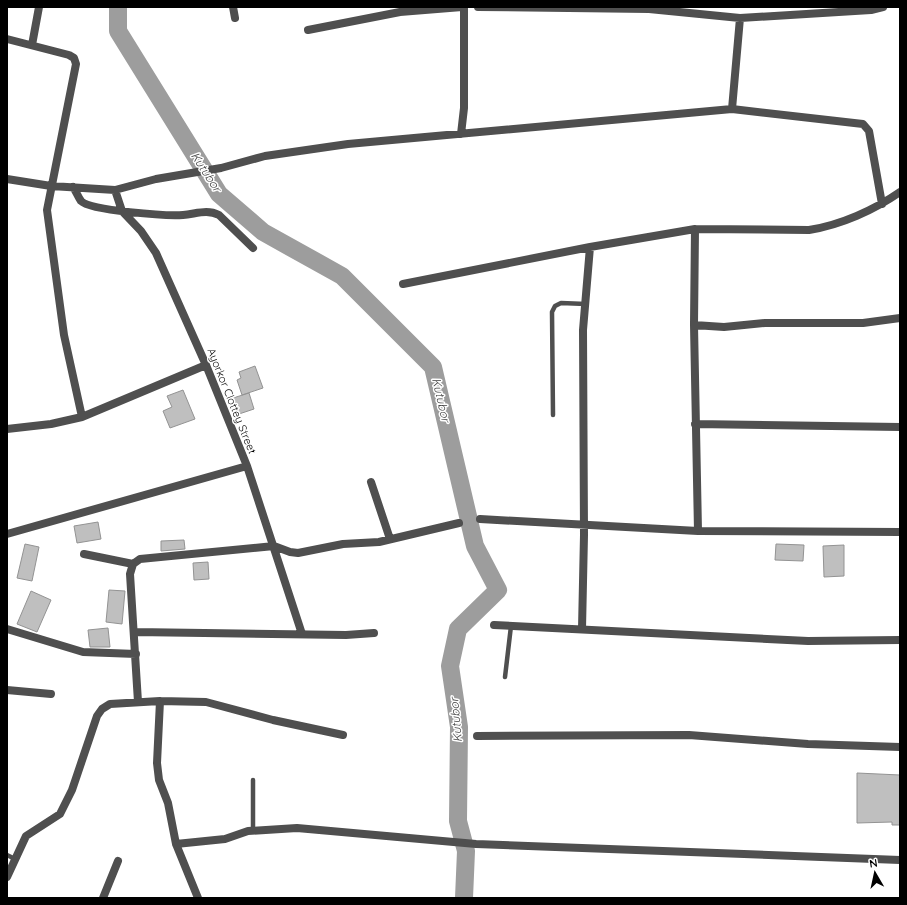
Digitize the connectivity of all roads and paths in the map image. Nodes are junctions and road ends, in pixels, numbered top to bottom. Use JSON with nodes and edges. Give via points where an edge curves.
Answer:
{"nodes":[{"id":1,"x":39,"y":7,"type":"edge"},
{"id":2,"x":234,"y":7,"type":"edge"},
{"id":3,"x":463,"y":7,"type":"edge"},
{"id":4,"x":478,"y":7,"type":"edge"},
{"id":5,"x":883,"y":7,"type":"edge"},
{"id":6,"x":235,"y":18,"type":"dead end"},
{"id":7,"x":740,"y":18,"type":"junction"},
{"id":8,"x":308,"y":30,"type":"dead end"},
{"id":9,"x":7,"y":39,"type":"edge"},
{"id":10,"x":32,"y":45,"type":"junction"},
{"id":11,"x":732,"y":110,"type":"junction"},
{"id":12,"x":461,"y":134,"type":"junction"},
{"id":13,"x":7,"y":179,"type":"edge"},
{"id":14,"x":51,"y":186,"type":"junction"},
{"id":15,"x":73,"y":187,"type":"junction"},
{"id":16,"x":115,"y":190,"type":"junction"},
{"id":17,"x":900,"y":192,"type":"edge"},
{"id":18,"x":882,"y":204,"type":"junction"},
{"id":19,"x":122,"y":211,"type":"junction"},
{"id":20,"x":695,"y":229,"type":"junction"},
{"id":21,"x":590,"y":247,"type":"junction"},
{"id":22,"x":253,"y":248,"type":"dead end"},
{"id":23,"x":404,"y":284,"type":"dead end"},
{"id":24,"x":586,"y":304,"type":"junction"},
{"id":25,"x":900,"y":318,"type":"edge"},
{"id":26,"x":694,"y":325,"type":"junction"},
{"id":27,"x":206,"y":365,"type":"junction"},
{"id":28,"x":553,"y":415,"type":"dead end"},
{"id":29,"x":82,"y":417,"type":"junction"},
{"id":30,"x":695,"y":424,"type":"junction"},
{"id":31,"x":900,"y":427,"type":"edge"},
{"id":32,"x":7,"y":430,"type":"edge"},
{"id":33,"x":247,"y":466,"type":"junction"},
{"id":34,"x":371,"y":482,"type":"dead end"},
{"id":35,"x":480,"y":519,"type":"dead end"},
{"id":36,"x":459,"y":523,"type":"dead end"},
{"id":37,"x":583,"y":525,"type":"junction"},
{"id":38,"x":698,"y":531,"type":"junction"},
{"id":39,"x":900,"y":532,"type":"edge"},
{"id":40,"x":7,"y":534,"type":"edge"},
{"id":41,"x":390,"y":539,"type":"junction"},
{"id":42,"x":274,"y":546,"type":"junction"},
{"id":43,"x":84,"y":554,"type":"dead end"},
{"id":44,"x":132,"y":564,"type":"junction"},
{"id":45,"x":494,"y":625,"type":"dead end"},
{"id":46,"x":511,"y":626,"type":"junction"},
{"id":47,"x":7,"y":629,"type":"edge"},
{"id":48,"x":582,"y":629,"type":"junction"},
{"id":49,"x":135,"y":632,"type":"junction"},
{"id":50,"x":374,"y":633,"type":"dead end"},
{"id":51,"x":302,"y":634,"type":"junction"},
{"id":52,"x":900,"y":640,"type":"edge"},
{"id":53,"x":136,"y":654,"type":"junction"},
{"id":54,"x":505,"y":677,"type":"dead end"},
{"id":55,"x":7,"y":690,"type":"edge"},
{"id":56,"x":51,"y":694,"type":"dead end"},
{"id":57,"x":160,"y":701,"type":"junction"},
{"id":58,"x":138,"y":702,"type":"junction"},
{"id":59,"x":343,"y":735,"type":"dead end"},
{"id":60,"x":477,"y":736,"type":"dead end"},
{"id":61,"x":900,"y":747,"type":"edge"},
{"id":62,"x":252,"y":780,"type":"dead end"},
{"id":63,"x":253,"y":831,"type":"junction"},
{"id":64,"x":176,"y":844,"type":"junction"},
{"id":65,"x":7,"y":854,"type":"edge"},
{"id":66,"x":15,"y":859,"type":"junction"},
{"id":67,"x":900,"y":860,"type":"edge"},
{"id":68,"x":118,"y":861,"type":"dead end"},
{"id":69,"x":7,"y":877,"type":"edge"},
{"id":70,"x":103,"y":898,"type":"edge"},
{"id":71,"x":198,"y":898,"type":"edge"}],
"edges":[{"from":1,"to":10,"type":"street"},
{"from":2,"to":6,"type":"street"},
{"from":3,"to":8,"type":"street","via":[[400,12]]},
{"from":3,"to":12,"type":"street","via":[[464,108]]},
{"from":4,"to":7,"type":"street","via":[[650,9]]},
{"from":5,"to":7,"type":"street","via":[[871,10]]},
{"from":7,"to":11,"type":"street"},
{"from":9,"to":10,"type":"street"},
{"from":10,"to":14,"type":"street","via":[[69,55],[74,58],[76,64]]},
{"from":11,"to":12,"type":"street"},
{"from":11,"to":18,"type":"street","via":[[863,124],[869,131]]},
{"from":12,"to":16,"type":"street","via":[[348,144],[265,156]]},
{"from":13,"to":14,"type":"street"},
{"from":14,"to":15,"type":"street"},
{"from":14,"to":29,"type":"street","via":[[46,210],[64,335]]},
{"from":15,"to":16,"type":"street"},
{"from":15,"to":19,"type":"street","via":[[81,201],[89,205]]},
{"from":16,"to":19,"type":"street","name":"Ayorkor Clottey Street"},
{"from":17,"to":18,"type":"street"},
{"from":18,"to":20,"type":"street","via":[[823,228],[809,230]]},
{"from":19,"to":22,"type":"street","via":[[183,215],[213,212]]},
{"from":19,"to":27,"type":"street","name":"Ayorkor Clottey Street","via":[[141,231],[156,253]]},
{"from":20,"to":21,"type":"street"},
{"from":20,"to":26,"type":"street"},
{"from":21,"to":23,"type":"street"},
{"from":21,"to":24,"type":"street"},
{"from":24,"to":28,"type":"lane","via":[[561,303],[555,306],[552,312]]},
{"from":24,"to":37,"type":"street","via":[[583,330]]},
{"from":25,"to":26,"type":"street","via":[[863,323],[765,323],[724,327]]},
{"from":26,"to":30,"type":"street"},
{"from":27,"to":29,"type":"street"},
{"from":27,"to":33,"type":"street","name":"Ayorkor Clottey Street"},
{"from":29,"to":32,"type":"street"},
{"from":30,"to":31,"type":"street"},
{"from":30,"to":38,"type":"street"},
{"from":33,"to":40,"type":"street"},
{"from":33,"to":42,"type":"street","name":"Ayorkor Clottey Street"},
{"from":34,"to":41,"type":"street"},
{"from":35,"to":37,"type":"street"},
{"from":36,"to":41,"type":"street"},
{"from":37,"to":38,"type":"street"},
{"from":37,"to":48,"type":"street"},
{"from":38,"to":39,"type":"street"},
{"from":41,"to":42,"type":"street","via":[[366,544],[343,544],[298,553]]},
{"from":42,"to":44,"type":"street","via":[[140,559]]},
{"from":42,"to":51,"type":"street","name":"Ayorkor Clottey Street"},
{"from":43,"to":44,"type":"street"},
{"from":44,"to":49,"type":"street","via":[[130,574]]},
{"from":45,"to":46,"type":"street"},
{"from":46,"to":48,"type":"street"},
{"from":46,"to":54,"type":"lane"},
{"from":47,"to":53,"type":"street","via":[[83,652]]},
{"from":48,"to":52,"type":"street","via":[[808,641]]},
{"from":49,"to":51,"type":"street"},
{"from":49,"to":53,"type":"street"},
{"from":50,"to":51,"type":"street"},
{"from":53,"to":58,"type":"street"},
{"from":55,"to":56,"type":"street"},
{"from":57,"to":58,"type":"street"},
{"from":57,"to":59,"type":"street","via":[[206,702]]},
{"from":57,"to":64,"type":"street","via":[[157,763]]},
{"from":58,"to":66,"type":"street","via":[[110,704],[102,709],[97,716],[72,790],[60,814],[26,836]]},
{"from":60,"to":61,"type":"street","via":[[689,735],[808,744]]},
{"from":62,"to":63,"type":"lane"},
{"from":63,"to":64,"type":"street","via":[[225,839]]},
{"from":63,"to":67,"type":"street","via":[[297,828],[476,844]]},
{"from":64,"to":71,"type":"street"},
{"from":65,"to":66,"type":"lane"},
{"from":66,"to":69,"type":"street"},
{"from":68,"to":70,"type":"street"}]}
